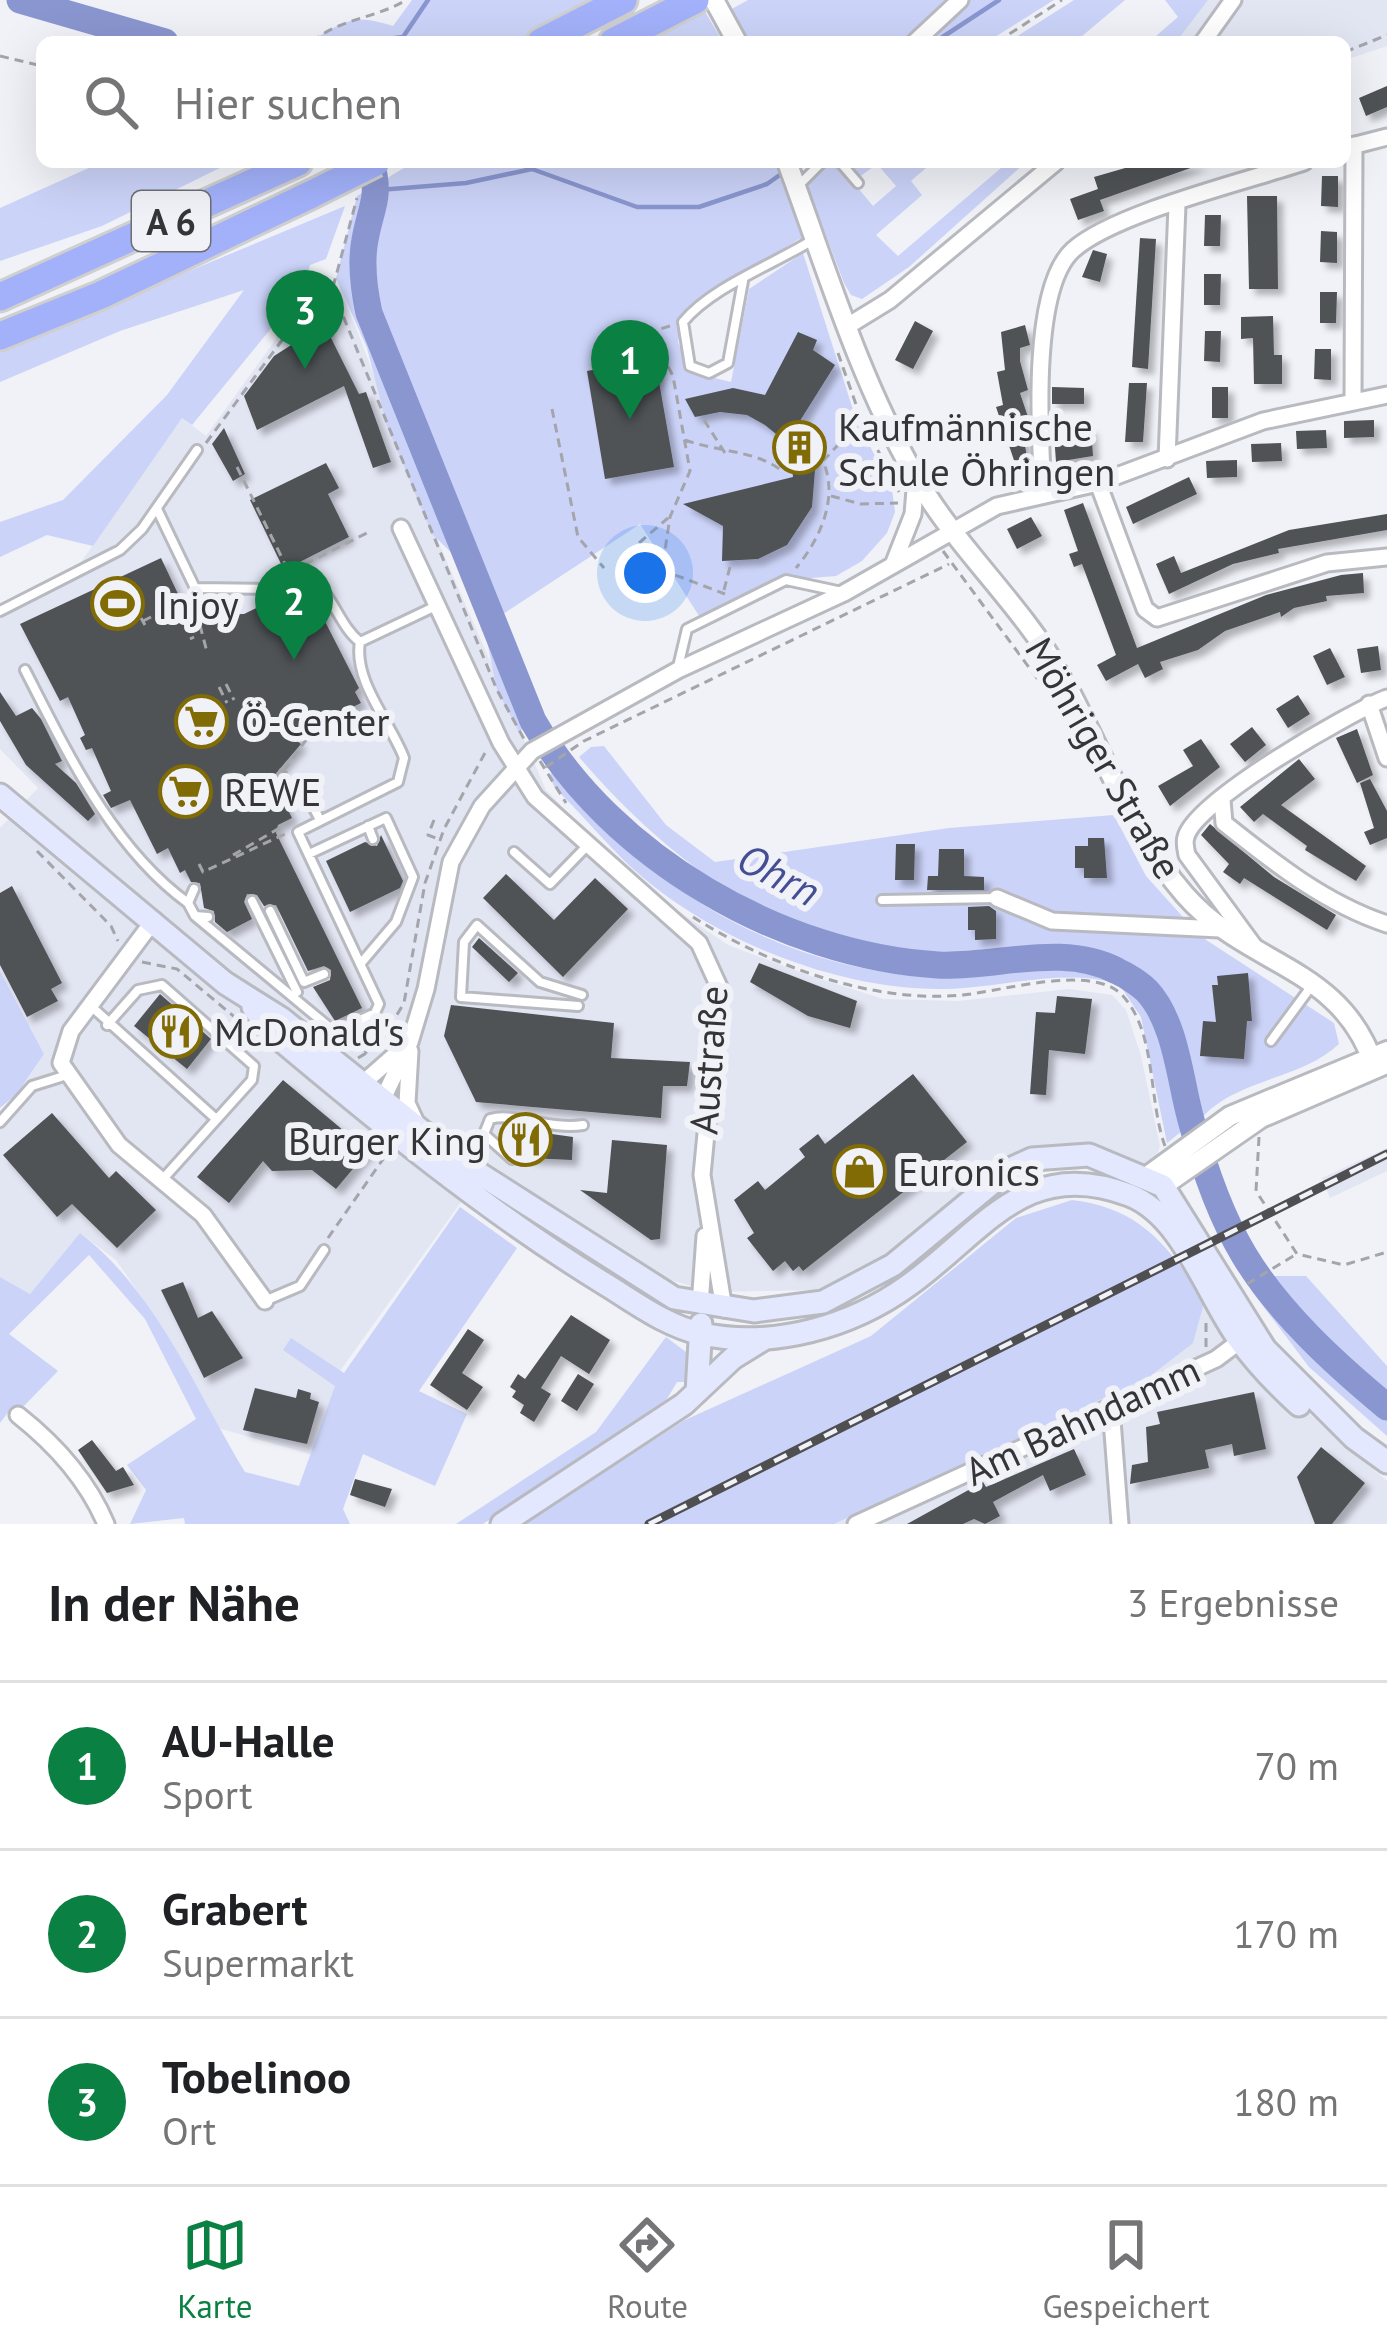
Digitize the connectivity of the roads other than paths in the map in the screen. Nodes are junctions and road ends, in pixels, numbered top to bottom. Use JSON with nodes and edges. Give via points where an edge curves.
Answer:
{"nodes":[{"id":1,"x":623,"y":0,"type":"edge"},
{"id":2,"x":695,"y":0,"type":"edge"},
{"id":3,"x":714,"y":0,"type":"edge"},
{"id":4,"x":959,"y":0,"type":"edge"},
{"id":5,"x":1233,"y":0,"type":"edge"},
{"id":6,"x":553,"y":36,"type":"edge"},
{"id":7,"x":625,"y":36,"type":"edge"},
{"id":8,"x":733,"y":36,"type":"edge"},
{"id":9,"x":921,"y":36,"type":"edge"},
{"id":10,"x":1207,"y":36,"type":"edge"},
{"id":11,"x":1387,"y":136,"type":"edge"},
{"id":12,"x":1351,"y":147,"type":"edge"},
{"id":13,"x":284,"y":168,"type":"edge"},
{"id":14,"x":364,"y":168,"type":"edge"},
{"id":15,"x":789,"y":168,"type":"edge"},
{"id":16,"x":816,"y":168,"type":"edge"},
{"id":17,"x":845,"y":168,"type":"edge"},
{"id":18,"x":1049,"y":168,"type":"edge"},
{"id":19,"x":1286,"y":168,"type":"edge"},
{"id":20,"x":1350,"y":168,"type":"edge"},
{"id":21,"x":858,"y":183,"type":"dead end"},
{"id":22,"x":796,"y":187,"type":"junction"},
{"id":23,"x":1177,"y":205,"type":"junction"},
{"id":24,"x":814,"y":239,"type":"junction"},
{"id":25,"x":45,"y":278,"type":"junction"},
{"id":26,"x":0,"y":281,"type":"edge"},
{"id":27,"x":743,"y":281,"type":"junction"},
{"id":28,"x":0,"y":297,"type":"edge"},
{"id":29,"x":846,"y":327,"type":"junction"},
{"id":30,"x":0,"y":336,"type":"edge"},
{"id":31,"x":1387,"y":395,"type":"edge"},
{"id":32,"x":1353,"y":399,"type":"junction"},
{"id":33,"x":196,"y":450,"type":"road end"},
{"id":34,"x":1167,"y":459,"type":"junction"},
{"id":35,"x":916,"y":478,"type":"junction"},
{"id":36,"x":1098,"y":483,"type":"junction"},
{"id":37,"x":1043,"y":492,"type":"junction"},
{"id":38,"x":157,"y":509,"type":"junction"},
{"id":39,"x":401,"y":528,"type":"dead end"},
{"id":40,"x":958,"y":531,"type":"junction"},
{"id":41,"x":1387,"y":557,"type":"edge"},
{"id":42,"x":893,"y":565,"type":"junction"},
{"id":43,"x":844,"y":592,"type":"junction"},
{"id":44,"x":437,"y":605,"type":"junction"},
{"id":45,"x":0,"y":611,"type":"edge"},
{"id":46,"x":360,"y":642,"type":"junction"},
{"id":47,"x":25,"y":670,"type":"dead end"},
{"id":48,"x":678,"y":670,"type":"junction"},
{"id":49,"x":1387,"y":698,"type":"edge"},
{"id":50,"x":1369,"y":704,"type":"junction"},
{"id":51,"x":1387,"y":758,"type":"edge"},
{"id":52,"x":514,"y":767,"type":"junction"},
{"id":53,"x":0,"y":795,"type":"edge"},
{"id":54,"x":307,"y":795,"type":"dead end"},
{"id":55,"x":1222,"y":800,"type":"junction"},
{"id":56,"x":320,"y":821,"type":"junction"},
{"id":57,"x":368,"y":826,"type":"junction"},
{"id":58,"x":373,"y":838,"type":"dead end"},
{"id":59,"x":587,"y":846,"type":"junction"},
{"id":60,"x":514,"y":852,"type":"dead end"},
{"id":61,"x":309,"y":854,"type":"junction"},
{"id":62,"x":194,"y":889,"type":"dead end"},
{"id":63,"x":396,"y":890,"type":"dead end"},
{"id":64,"x":997,"y":898,"type":"joint"},
{"id":65,"x":882,"y":900,"type":"dead end"},
{"id":66,"x":252,"y":901,"type":"dead end"},
{"id":67,"x":188,"y":903,"type":"junction"},
{"id":68,"x":403,"y":904,"type":"junction"},
{"id":69,"x":270,"y":911,"type":"dead end"},
{"id":70,"x":195,"y":916,"type":"junction"},
{"id":71,"x":208,"y":917,"type":"dead end"},
{"id":72,"x":154,"y":920,"type":"junction"},
{"id":73,"x":1387,"y":924,"type":"edge"},
{"id":74,"x":1220,"y":929,"type":"junction"},
{"id":75,"x":1257,"y":952,"type":"junction"},
{"id":76,"x":362,"y":962,"type":"junction"},
{"id":77,"x":324,"y":974,"type":"dead end"},
{"id":78,"x":1314,"y":983,"type":"junction"},
{"id":79,"x":582,"y":995,"type":"dead end"},
{"id":80,"x":300,"y":999,"type":"junction"},
{"id":81,"x":92,"y":1006,"type":"junction"},
{"id":82,"x":578,"y":1006,"type":"dead end"},
{"id":83,"x":346,"y":1016,"type":"dead end"},
{"id":84,"x":107,"y":1024,"type":"junction"},
{"id":85,"x":356,"y":1024,"type":"junction"},
{"id":86,"x":1270,"y":1041,"type":"dead end"},
{"id":87,"x":410,"y":1042,"type":"junction"},
{"id":88,"x":1380,"y":1060,"type":"edge"},
{"id":89,"x":67,"y":1075,"type":"junction"},
{"id":90,"x":357,"y":1091,"type":"junction"},
{"id":91,"x":377,"y":1107,"type":"junction"},
{"id":92,"x":215,"y":1118,"type":"junction"},
{"id":93,"x":0,"y":1122,"type":"edge"},
{"id":94,"x":583,"y":1125,"type":"dead end"},
{"id":95,"x":419,"y":1130,"type":"junction"},
{"id":96,"x":512,"y":1159,"type":"dead end"},
{"id":97,"x":1179,"y":1163,"type":"junction"},
{"id":98,"x":162,"y":1180,"type":"junction"},
{"id":99,"x":1154,"y":1182,"type":"junction"},
{"id":100,"x":1138,"y":1199,"type":"junction"},
{"id":101,"x":324,"y":1250,"type":"road end"},
{"id":102,"x":265,"y":1301,"type":"joint"},
{"id":103,"x":712,"y":1307,"type":"junction"},
{"id":104,"x":712,"y":1335,"type":"junction"},
{"id":105,"x":764,"y":1339,"type":"junction"},
{"id":106,"x":1240,"y":1341,"type":"junction"},
{"id":107,"x":716,"y":1372,"type":"junction"},
{"id":108,"x":697,"y":1392,"type":"junction"},
{"id":109,"x":1111,"y":1406,"type":"junction"},
{"id":110,"x":19,"y":1414,"type":"dead end"},
{"id":111,"x":1387,"y":1462,"type":"edge"},
{"id":112,"x":1387,"y":1478,"type":"edge"},
{"id":113,"x":106,"y":1524,"type":"edge"},
{"id":114,"x":502,"y":1524,"type":"edge"},
{"id":115,"x":856,"y":1524,"type":"edge"},
{"id":116,"x":1120,"y":1524,"type":"edge"}],
"edges":[{"from":1,"to":6,"type":"highway"},
{"from":2,"to":7,"type":"highway"},
{"from":3,"to":8,"type":"street"},
{"from":4,"to":9,"type":"street"},
{"from":5,"to":10,"type":"street"},
{"from":11,"to":12,"type":"street"},
{"from":13,"to":25,"type":"highway","number":"A 6"},
{"from":14,"to":30,"type":"highway","number":"A 6","bridge":true},
{"from":15,"to":22,"type":"street","name":"Möhriger Straße"},
{"from":16,"to":22,"type":"lane"},
{"from":17,"to":21,"type":"lane"},
{"from":18,"to":29,"type":"street"},
{"from":19,"to":23,"type":"street"},
{"from":20,"to":32,"type":"street"},
{"from":22,"to":24,"type":"street","name":"Möhriger Straße"},
{"from":23,"to":34,"type":"street"},
{"from":23,"to":37,"type":"street","via":[[1085,242],[1054,283],[1037,387]]},
{"from":24,"to":27,"type":"lane"},
{"from":24,"to":29,"type":"street","name":"Möhriger Straße"},
{"from":25,"to":26,"type":"highway"},
{"from":25,"to":28,"type":"highway","number":"A 6"},
{"from":27,"to":27,"type":"lane","via":[[728,363],[709,373],[690,365],[683,322]]},
{"from":29,"to":35,"type":"street","name":"Möhriger Straße"},
{"from":31,"to":32,"type":"street"},
{"from":32,"to":34,"type":"street","via":[[1263,421]]},
{"from":33,"to":38,"type":"lane"},
{"from":34,"to":36,"type":"street"},
{"from":35,"to":40,"type":"street","name":"Möhriger Straße"},
{"from":35,"to":42,"type":"street","via":[[914,514]]},
{"from":36,"to":37,"type":"street"},
{"from":36,"to":41,"type":"street","via":[[1145,609],[1157,618],[1327,563]]},
{"from":37,"to":40,"type":"street","via":[[997,506]]},
{"from":38,"to":45,"type":"lane","via":[[99,565]]},
{"from":38,"to":46,"type":"lane","via":[[195,588],[267,589],[308,579]]},
{"from":39,"to":44,"type":"street","name":"Austraße"},
{"from":40,"to":42,"type":"street"},
{"from":40,"to":74,"type":"street","name":"Möhriger Straße","via":[[1058,669],[1148,843]]},
{"from":42,"to":43,"type":"street"},
{"from":43,"to":48,"type":"street"},
{"from":43,"to":48,"type":"lane","via":[[786,580],[687,629]]},
{"from":44,"to":46,"type":"lane"},
{"from":44,"to":52,"type":"street","name":"Austraße"},
{"from":46,"to":56,"type":"lane","via":[[357,659],[404,758],[398,782]]},
{"from":47,"to":67,"type":"lane","via":[[75,767],[159,881]]},
{"from":48,"to":52,"type":"street"},
{"from":49,"to":50,"type":"street"},
{"from":50,"to":51,"type":"street"},
{"from":50,"to":55,"type":"street"},
{"from":52,"to":59,"type":"street","name":"Austraße"},
{"from":52,"to":87,"type":"street","via":[[451,862]]},
{"from":53,"to":72,"type":"main road"},
{"from":54,"to":56,"type":"lane"},
{"from":55,"to":73,"type":"street","via":[[1224,823],[1267,857]]},
{"from":55,"to":75,"type":"street","via":[[1191,826],[1187,855]]},
{"from":56,"to":61,"type":"lane","via":[[298,832]]},
{"from":57,"to":58,"type":"lane"},
{"from":57,"to":61,"type":"lane"},
{"from":57,"to":68,"type":"lane","via":[[386,818],[413,877]]},
{"from":59,"to":60,"type":"lane","via":[[550,884]]},
{"from":59,"to":103,"type":"street","name":"Austraße","via":[[699,943],[716,971],[702,1175]]},
{"from":61,"to":76,"type":"lane"},
{"from":62,"to":67,"type":"lane"},
{"from":63,"to":68,"type":"lane"},
{"from":64,"to":65,"type":"lane"},
{"from":64,"to":74,"type":"street","via":[[1052,921]]},
{"from":66,"to":80,"type":"lane"},
{"from":67,"to":70,"type":"lane"},
{"from":68,"to":76,"type":"lane"},
{"from":69,"to":77,"type":"lane","via":[[304,982]]},
{"from":70,"to":71,"type":"lane"},
{"from":70,"to":80,"type":"lane"},
{"from":72,"to":81,"type":"street"},
{"from":72,"to":90,"type":"main road","via":[[282,1019]]},
{"from":74,"to":75,"type":"street","name":"Möhriger Straße"},
{"from":75,"to":78,"type":"street","name":"Möhriger Straße"},
{"from":76,"to":85,"type":"lane","via":[[379,1004]]},
{"from":78,"to":86,"type":"lane"},
{"from":78,"to":88,"type":"street","name":"Möhriger Straße","via":[[1353,1017]]},
{"from":79,"to":82,"type":"lane","via":[[539,982],[477,926],[464,942],[461,997]]},
{"from":80,"to":85,"type":"lane","via":[[326,1030]]},
{"from":81,"to":84,"type":"lane"},
{"from":81,"to":89,"type":"street","via":[[63,1046]]},
{"from":83,"to":85,"type":"lane"},
{"from":84,"to":92,"type":"lane"},
{"from":84,"to":92,"type":"lane","via":[[138,990],[163,985],[254,1066],[252,1081]]},
{"from":87,"to":90,"type":"street"},
{"from":87,"to":91,"type":"street"},
{"from":87,"to":95,"type":"street","via":[[407,1102]]},
{"from":88,"to":97,"type":"street"},
{"from":88,"to":97,"type":"street","via":[[1231,1115]]},
{"from":89,"to":93,"type":"lane","via":[[32,1086]]},
{"from":89,"to":98,"type":"street","via":[[118,1145]]},
{"from":90,"to":91,"type":"main road"},
{"from":91,"to":95,"type":"main road"},
{"from":91,"to":104,"type":"main road","via":[[467,1192],[574,1265],[672,1324]]},
{"from":92,"to":98,"type":"lane"},
{"from":94,"to":96,"type":"lane","via":[[490,1119],[484,1134]]},
{"from":95,"to":103,"type":"main road","via":[[674,1298]]},
{"from":97,"to":99,"type":"street"},
{"from":98,"to":102,"type":"street","via":[[203,1215]]},
{"from":99,"to":100,"type":"main road"},
{"from":99,"to":103,"type":"main road","via":[[1089,1155],[1032,1159],[982,1188],[862,1286],[784,1311]]},
{"from":99,"to":111,"type":"main road","via":[[1265,1348]]},
{"from":100,"to":105,"type":"main road","via":[[1094,1186],[1029,1191],[908,1286],[836,1325]]},
{"from":100,"to":106,"type":"main road","via":[[1183,1249]]},
{"from":101,"to":102,"type":"lane","via":[[300,1286]]},
{"from":103,"to":104,"type":"main road"},
{"from":104,"to":105,"type":"main road"},
{"from":104,"to":107,"type":"main road"},
{"from":104,"to":108,"type":"main road"},
{"from":105,"to":107,"type":"main road"},
{"from":106,"to":109,"type":"street","name":"Am Bahndamm"},
{"from":106,"to":112,"type":"main road","via":[[1290,1397]]},
{"from":107,"to":108,"type":"main road"},
{"from":108,"to":114,"type":"main road"},
{"from":109,"to":115,"type":"street","name":"Am Bahndamm"},
{"from":109,"to":116,"type":"street"},
{"from":110,"to":113,"type":"street","via":[[84,1482]]}]}
